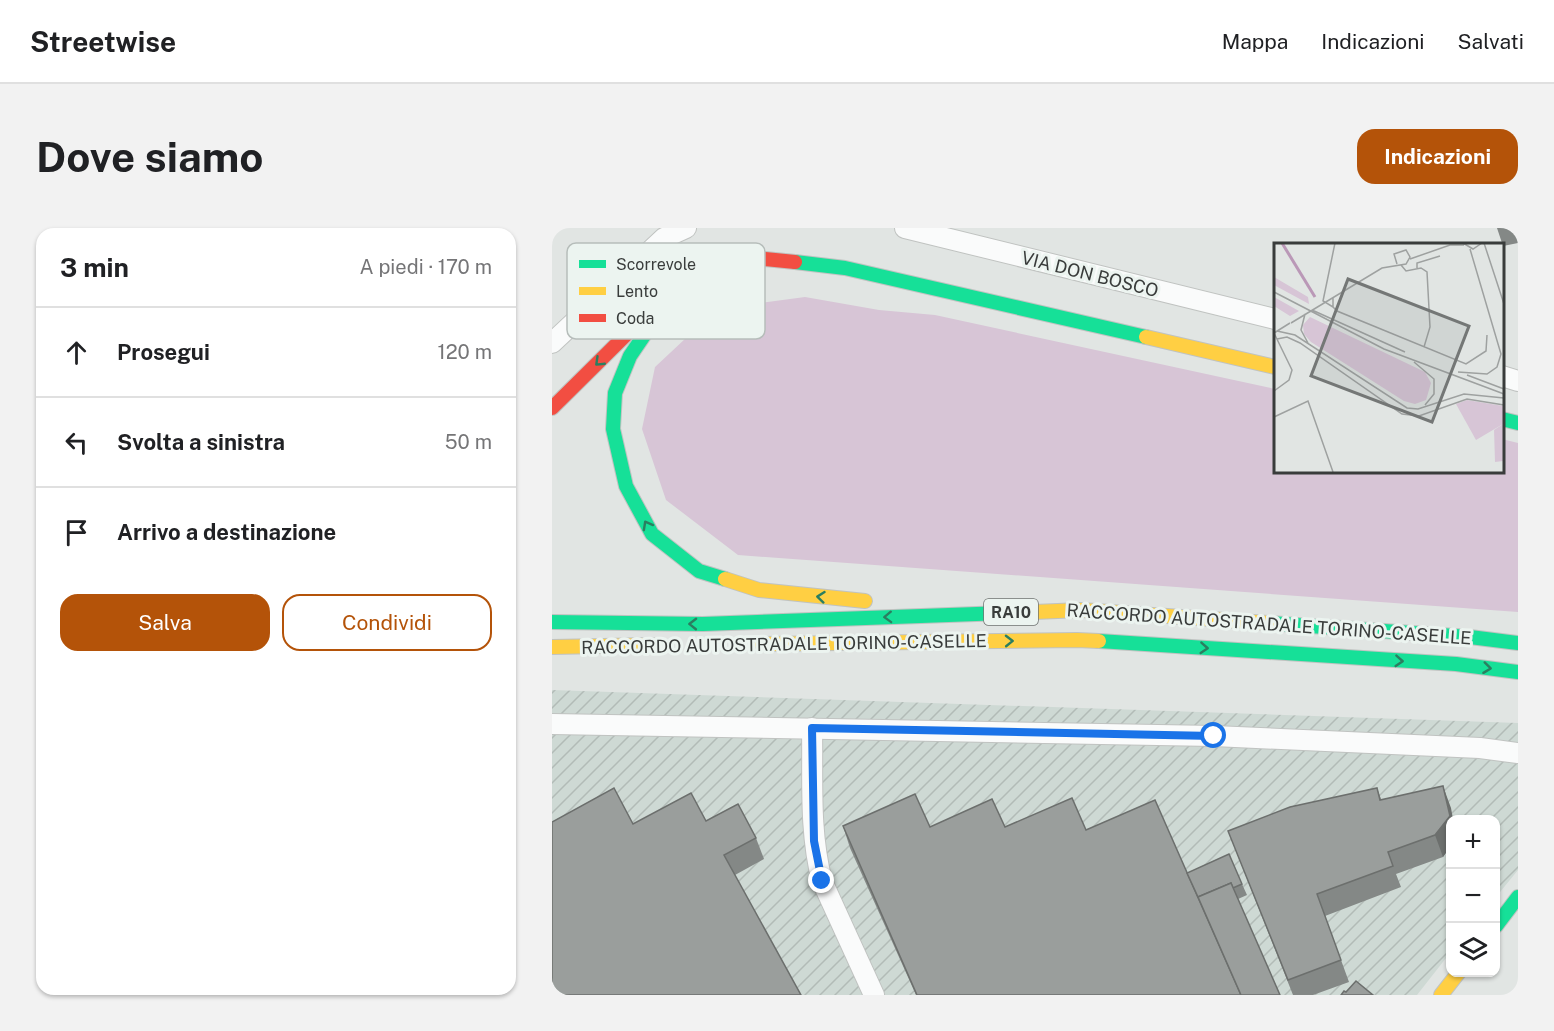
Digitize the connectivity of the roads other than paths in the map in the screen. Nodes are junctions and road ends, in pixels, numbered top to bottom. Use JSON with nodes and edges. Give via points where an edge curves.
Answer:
{"nodes":[{"id":1,"x":686,"y":228,"type":"edge"},
{"id":2,"x":905,"y":228,"type":"edge"},
{"id":3,"x":658,"y":243,"type":"edge"},
{"id":4,"x":765,"y":259,"type":"edge"},
{"id":5,"x":1274,"y":319,"type":"edge"},
{"id":6,"x":567,"y":329,"type":"edge"},
{"id":7,"x":622,"y":339,"type":"edge"},
{"id":8,"x":641,"y":339,"type":"edge"},
{"id":9,"x":552,"y":343,"type":"edge"},
{"id":10,"x":1274,"y":367,"type":"edge"},
{"id":11,"x":1503,"y":376,"type":"edge"},
{"id":12,"x":1518,"y":381,"type":"edge"},
{"id":13,"x":552,"y":408,"type":"edge"},
{"id":14,"x":1503,"y":419,"type":"edge"},
{"id":15,"x":1518,"y":423,"type":"edge"},
{"id":16,"x":983,"y":614,"type":"junction"},
{"id":17,"x":552,"y":622,"type":"edge"},
{"id":18,"x":1518,"y":643,"type":"edge"},
{"id":19,"x":743,"y":644,"type":"dead end"},
{"id":20,"x":671,"y":645,"type":"dead end"},
{"id":21,"x":552,"y":647,"type":"edge"},
{"id":22,"x":1518,"y":672,"type":"edge"},
{"id":23,"x":552,"y":724,"type":"edge"},
{"id":24,"x":812,"y":728,"type":"junction"},
{"id":25,"x":1518,"y":753,"type":"edge"},
{"id":26,"x":1518,"y":897,"type":"edge"},
{"id":27,"x":1498,"y":923,"type":"edge"},
{"id":28,"x":1455,"y":977,"type":"edge"},
{"id":29,"x":874,"y":995,"type":"edge"},
{"id":30,"x":1442,"y":995,"type":"edge"}],
"edges":[{"from":1,"to":3,"type":"street"},
{"from":2,"to":5,"type":"street","name":"VIA DON BOSCO"},
{"from":4,"to":10,"type":"main road","via":[[845,268]]},
{"from":6,"to":9,"type":"street"},
{"from":7,"to":13,"type":"main road","one_way":true},
{"from":16,"to":8,"type":"main road","one_way":true,"via":[[759,590],[699,571],[652,534],[626,486],[613,429],[615,393]]},
{"from":11,"to":12,"type":"street"},
{"from":14,"to":15,"type":"main road"},
{"from":16,"to":17,"type":"main road","name":"RACCORDO AUTOSTRADALE TORINO-CASELLE","number":"RA10","one_way":true,"via":[[704,624]]},
{"from":16,"to":18,"type":"main road","name":"RACCORDO AUTOSTRADALE TORINO-CASELLE","number":"RA10","via":[[1081,610]]},
{"from":19,"to":22,"type":"main road","name":"RACCORDO AUTOSTRADALE TORINO-CASELLE","number":"RA10","one_way":true,"via":[[1077,640],[1456,664]]},
{"from":20,"to":21,"type":"main road","name":"RACCORDO AUTOSTRADALE TORINO-CASELLE"},
{"from":23,"to":24,"type":"street"},
{"from":24,"to":25,"type":"street","via":[[1214,736]]},
{"from":24,"to":29,"type":"street","via":[[814,841],[822,881]]},
{"from":26,"to":27,"type":"main road"},
{"from":28,"to":30,"type":"main road"}]}
